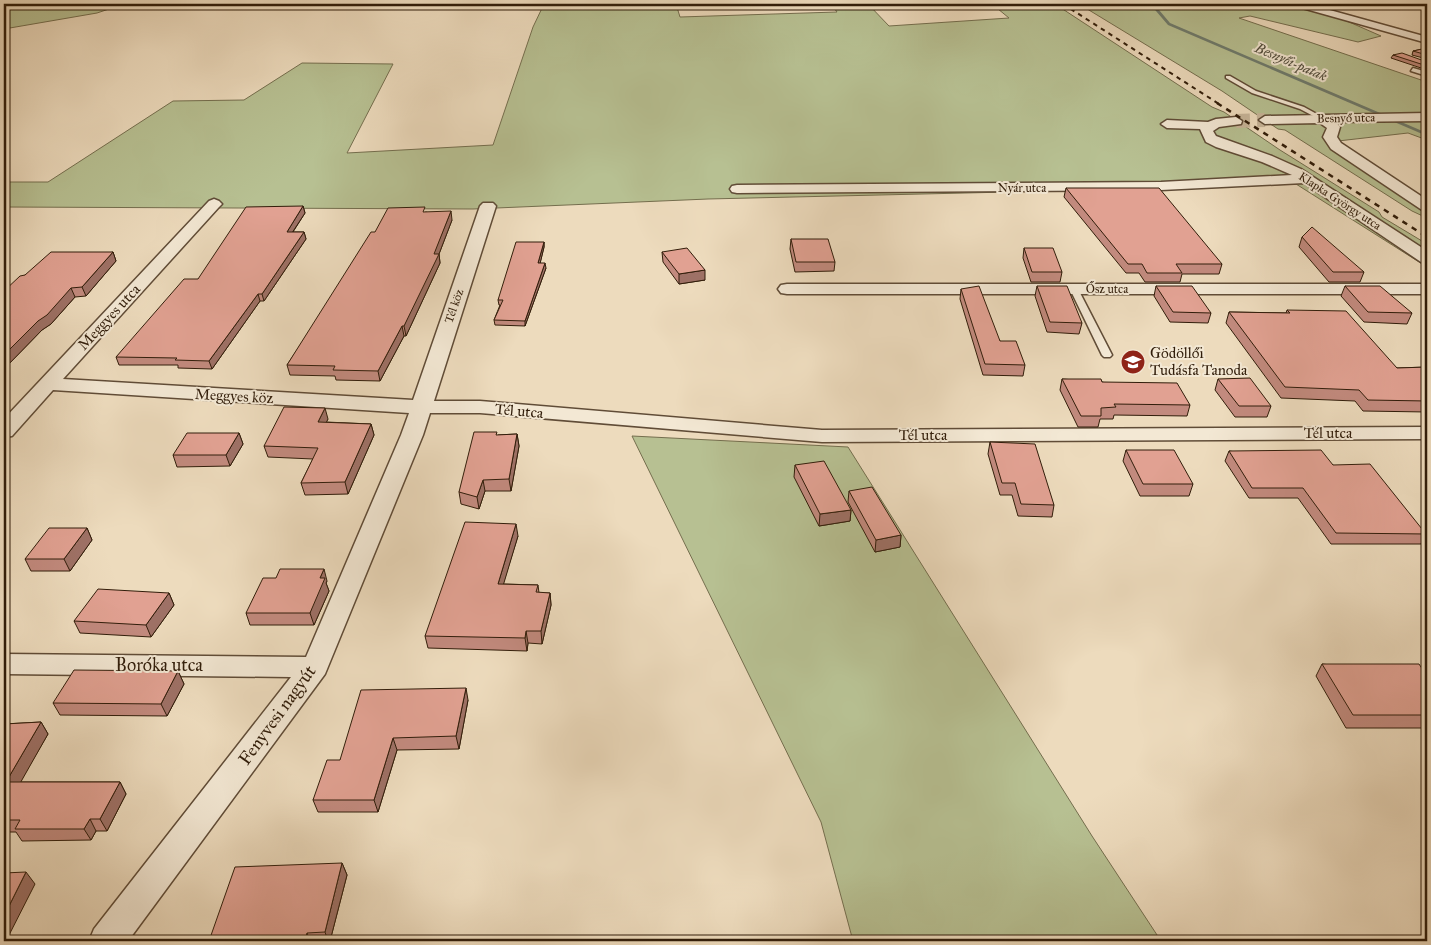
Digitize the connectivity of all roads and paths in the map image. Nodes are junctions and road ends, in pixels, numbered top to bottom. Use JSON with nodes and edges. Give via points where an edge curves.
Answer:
{"nodes":[{"id":1,"x":1298,"y":4,"type":"edge"},
{"id":2,"x":1427,"y":40,"type":"edge"},
{"id":3,"x":1413,"y":70,"type":"edge"},
{"id":4,"x":1427,"y":74,"type":"edge"},
{"id":5,"x":1228,"y":77,"type":"dead end"},
{"id":6,"x":1427,"y":117,"type":"edge"},
{"id":7,"x":1321,"y":118,"type":"junction"},
{"id":8,"x":1265,"y":120,"type":"tunnel mouth"},
{"id":9,"x":1236,"y":121,"type":"tunnel mouth"},
{"id":10,"x":1168,"y":124,"type":"dead end"},
{"id":11,"x":1209,"y":126,"type":"junction"},
{"id":12,"x":1306,"y":179,"type":"junction"},
{"id":13,"x":737,"y":189,"type":"dead end"},
{"id":14,"x":214,"y":204,"type":"dead end"},
{"id":15,"x":488,"y":206,"type":"dead end"},
{"id":16,"x":1427,"y":207,"type":"edge"},
{"id":17,"x":1427,"y":258,"type":"edge"},
{"id":18,"x":788,"y":289,"type":"dead end"},
{"id":19,"x":1074,"y":289,"type":"junction"},
{"id":20,"x":1427,"y":289,"type":"edge"},
{"id":21,"x":1107,"y":355,"type":"dead end"},
{"id":22,"x":47,"y":384,"type":"junction"},
{"id":23,"x":420,"y":407,"type":"junction"},
{"id":24,"x":4,"y":431,"type":"edge"},
{"id":25,"x":1427,"y":433,"type":"edge"},
{"id":26,"x":4,"y":664,"type":"edge"},
{"id":27,"x":315,"y":666,"type":"junction"},
{"id":28,"x":107,"y":941,"type":"edge"}],
"edges":[{"from":1,"to":2,"type":"street"},
{"from":3,"to":4,"type":"lane"},
{"from":5,"to":7,"type":"lane","via":[[1254,92]]},
{"from":6,"to":7,"type":"street","name":"Besnyő utca"},
{"from":7,"to":8,"type":"street","name":"Besnyő utca"},
{"from":7,"to":16,"type":"street","via":[[1334,127],[1330,137],[1336,146]]},
{"from":9,"to":11,"type":"street"},
{"from":10,"to":11,"type":"street"},
{"from":11,"to":12,"type":"street","name":"Klapka György utca","via":[[1206,132],[1211,139],[1283,166]]},
{"from":12,"to":13,"type":"street","name":"Nyár utca","via":[[1161,186]]},
{"from":12,"to":17,"type":"street","name":"Klapka György utca"},
{"from":14,"to":22,"type":"street","name":"Meggyes utca"},
{"from":15,"to":23,"type":"street","name":"Tél köz"},
{"from":18,"to":19,"type":"street","name":"Ősz utca"},
{"from":19,"to":20,"type":"street","name":"Ősz utca"},
{"from":19,"to":21,"type":"lane"},
{"from":22,"to":23,"type":"street","name":"Meggyes köz"},
{"from":22,"to":24,"type":"street","name":"Meggyes utca"},
{"from":23,"to":25,"type":"street","name":"Tél utca","via":[[480,407],[822,436]]},
{"from":23,"to":27,"type":"street","name":"Fenyvesi nagyút","via":[[412,434]]},
{"from":26,"to":27,"type":"street","name":"Boróka utca"},
{"from":27,"to":28,"type":"street","name":"Fenyvesi nagyút"}]}
